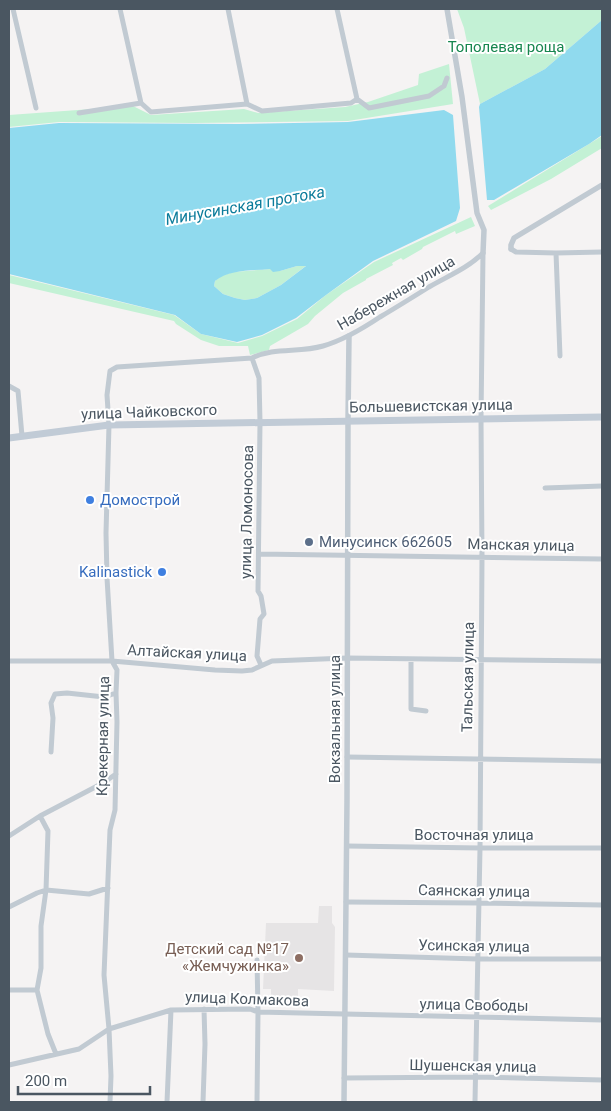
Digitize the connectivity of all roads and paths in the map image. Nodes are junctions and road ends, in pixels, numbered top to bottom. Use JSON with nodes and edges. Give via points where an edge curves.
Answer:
{"nodes":[{"id":1,"x":14,"y":9,"type":"edge"},
{"id":2,"x":120,"y":9,"type":"edge"},
{"id":3,"x":228,"y":9,"type":"edge"},
{"id":4,"x":338,"y":9,"type":"edge"},
{"id":5,"x":447,"y":9,"type":"edge"},
{"id":6,"x":448,"y":78,"type":"dead end"},
{"id":7,"x":357,"y":99,"type":"junction"},
{"id":8,"x":141,"y":104,"type":"junction"},
{"id":9,"x":247,"y":104,"type":"junction"},
{"id":10,"x":36,"y":108,"type":"dead end"},
{"id":11,"x":79,"y":113,"type":"dead end"},
{"id":12,"x":602,"y":185,"type":"edge"},
{"id":13,"x":512,"y":249,"type":"joint"},
{"id":14,"x":602,"y":252,"type":"edge"},
{"id":15,"x":483,"y":253,"type":"junction"},
{"id":16,"x":556,"y":253,"type":"junction"},
{"id":17,"x":474,"y":262,"type":"junction"},
{"id":18,"x":483,"y":267,"type":"junction"},
{"id":19,"x":350,"y":336,"type":"junction"},
{"id":20,"x":560,"y":356,"type":"dead end"},
{"id":21,"x":252,"y":358,"type":"junction"},
{"id":22,"x":110,"y":372,"type":"joint"},
{"id":23,"x":9,"y":386,"type":"edge"},
{"id":24,"x":602,"y":417,"type":"edge"},
{"id":25,"x":481,"y":419,"type":"junction"},
{"id":26,"x":348,"y":421,"type":"junction"},
{"id":27,"x":260,"y":422,"type":"junction"},
{"id":28,"x":109,"y":425,"type":"junction"},
{"id":29,"x":22,"y":436,"type":"junction"},
{"id":30,"x":9,"y":438,"type":"edge"},
{"id":31,"x":602,"y":486,"type":"edge"},
{"id":32,"x":544,"y":488,"type":"dead end"},
{"id":33,"x":259,"y":554,"type":"junction"},
{"id":34,"x":347,"y":555,"type":"junction"},
{"id":35,"x":482,"y":557,"type":"junction"},
{"id":36,"x":602,"y":559,"type":"edge"},
{"id":37,"x":347,"y":658,"type":"junction"},
{"id":38,"x":411,"y":659,"type":"junction"},
{"id":39,"x":482,"y":659,"type":"junction"},
{"id":40,"x":112,"y":660,"type":"junction"},
{"id":41,"x":9,"y":661,"type":"edge"},
{"id":42,"x":602,"y":661,"type":"edge"},
{"id":43,"x":262,"y":665,"type":"junction"},
{"id":44,"x":116,"y":693,"type":"junction"},
{"id":45,"x":426,"y":711,"type":"dead end"},
{"id":46,"x":51,"y":752,"type":"dead end"},
{"id":47,"x":347,"y":757,"type":"junction"},
{"id":48,"x":480,"y":760,"type":"junction"},
{"id":49,"x":602,"y":761,"type":"edge"},
{"id":50,"x":116,"y":774,"type":"junction"},
{"id":51,"x":40,"y":816,"type":"junction"},
{"id":52,"x":9,"y":836,"type":"edge"},
{"id":53,"x":346,"y":846,"type":"junction"},
{"id":54,"x":480,"y":848,"type":"junction"},
{"id":55,"x":602,"y":848,"type":"edge"},
{"id":56,"x":108,"y":888,"type":"junction"},
{"id":57,"x":46,"y":890,"type":"junction"},
{"id":58,"x":346,"y":902,"type":"junction"},
{"id":59,"x":479,"y":903,"type":"junction"},
{"id":60,"x":602,"y":906,"type":"edge"},
{"id":61,"x":9,"y":908,"type":"edge"},
{"id":62,"x":346,"y":956,"type":"junction"},
{"id":63,"x":478,"y":959,"type":"junction"},
{"id":64,"x":602,"y":959,"type":"edge"},
{"id":65,"x":257,"y":960,"type":"dead end"},
{"id":66,"x":9,"y":990,"type":"edge"},
{"id":67,"x":37,"y":990,"type":"junction"},
{"id":68,"x":204,"y":1009,"type":"junction"},
{"id":69,"x":171,"y":1010,"type":"junction"},
{"id":70,"x":258,"y":1012,"type":"junction"},
{"id":71,"x":345,"y":1015,"type":"junction"},
{"id":72,"x":477,"y":1018,"type":"junction"},
{"id":73,"x":602,"y":1020,"type":"edge"},
{"id":74,"x":108,"y":1029,"type":"junction"},
{"id":75,"x":56,"y":1054,"type":"junction"},
{"id":76,"x":9,"y":1066,"type":"edge"},
{"id":77,"x":476,"y":1077,"type":"junction"},
{"id":78,"x":344,"y":1078,"type":"junction"},
{"id":79,"x":602,"y":1080,"type":"edge"},
{"id":80,"x":110,"y":1102,"type":"edge"},
{"id":81,"x":167,"y":1102,"type":"edge"},
{"id":82,"x":203,"y":1102,"type":"edge"},
{"id":83,"x":257,"y":1102,"type":"edge"},
{"id":84,"x":344,"y":1102,"type":"edge"},
{"id":85,"x":475,"y":1102,"type":"edge"}],
"edges":[{"from":1,"to":10,"type":"street"},
{"from":2,"to":8,"type":"street"},
{"from":3,"to":9,"type":"street"},
{"from":4,"to":7,"type":"street"},
{"from":5,"to":15,"type":"street","via":[[477,213],[484,230]]},
{"from":6,"to":7,"type":"street","via":[[444,86],[429,96],[369,108]]},
{"from":7,"to":9,"type":"street","via":[[351,103],[262,111]]},
{"from":8,"to":9,"type":"street","via":[[151,112]]},
{"from":8,"to":11,"type":"street"},
{"from":12,"to":13,"type":"street","via":[[514,238]]},
{"from":13,"to":16,"type":"street","via":[[516,252]]},
{"from":14,"to":16,"type":"street"},
{"from":15,"to":17,"type":"street","name":"Набережная улица"},
{"from":15,"to":18,"type":"street","name":"Тальская улица"},
{"from":16,"to":20,"type":"street"},
{"from":17,"to":18,"type":"street"},
{"from":17,"to":19,"type":"street","name":"Набережная улица"},
{"from":18,"to":25,"type":"street","name":"Тальская улица"},
{"from":19,"to":21,"type":"street","name":"Набережная улица","via":[[323,346],[268,352]]},
{"from":19,"to":26,"type":"street","name":"Вокзальная улица"},
{"from":21,"to":22,"type":"street","name":"Набережная улица","via":[[117,367]]},
{"from":21,"to":27,"type":"street","name":"улица Ломоносова","via":[[259,378]]},
{"from":22,"to":28,"type":"street","name":"Крекерная улица","via":[[107,395]]},
{"from":23,"to":29,"type":"street","via":[[18,391]]},
{"from":24,"to":25,"type":"main road","name":"Большевистская улица"},
{"from":25,"to":26,"type":"main road","name":"Большевистская улица"},
{"from":25,"to":35,"type":"street","name":"Тальская улица"},
{"from":26,"to":27,"type":"main road","name":"Большевистская улица"},
{"from":26,"to":34,"type":"street","name":"Вокзальная улица"},
{"from":27,"to":28,"type":"main road","name":"улица Чайковского"},
{"from":27,"to":33,"type":"street","name":"улица Ломоносова"},
{"from":28,"to":29,"type":"main road","name":"улица Чайковского"},
{"from":28,"to":40,"type":"street","name":"Крекерная улица","via":[[106,533]]},
{"from":29,"to":30,"type":"main road","name":"улица Чайковского"},
{"from":31,"to":32,"type":"street"},
{"from":33,"to":34,"type":"street","name":"Манская улица"},
{"from":33,"to":43,"type":"street","name":"улица Ломоносова","via":[[258,590],[264,614],[260,619],[257,656]]},
{"from":34,"to":35,"type":"street","name":"Манская улица"},
{"from":34,"to":37,"type":"street","name":"Вокзальная улица"},
{"from":35,"to":36,"type":"street","name":"Манская улица"},
{"from":35,"to":39,"type":"street","name":"Тальская улица"},
{"from":37,"to":38,"type":"street","name":"Алтайская улица"},
{"from":37,"to":43,"type":"street","name":"Алтайская улица","via":[[272,661]]},
{"from":37,"to":47,"type":"street","name":"Вокзальная улица"},
{"from":38,"to":39,"type":"street","name":"Алтайская улица"},
{"from":38,"to":45,"type":"street","via":[[411,708]]},
{"from":39,"to":42,"type":"street","name":"Алтайская улица"},
{"from":39,"to":48,"type":"street","name":"Тальская улица"},
{"from":40,"to":41,"type":"street","name":"Алтайская улица"},
{"from":40,"to":43,"type":"street","name":"Алтайская улица","via":[[215,670],[252,670]]},
{"from":40,"to":44,"type":"street","name":"Крекерная улица","via":[[117,670]]},
{"from":44,"to":46,"type":"street","via":[[104,697],[55,694],[51,703]]},
{"from":44,"to":50,"type":"street","name":"Крекерная улица"},
{"from":47,"to":48,"type":"street"},
{"from":47,"to":53,"type":"street","name":"Вокзальная улица"},
{"from":48,"to":49,"type":"street"},
{"from":48,"to":54,"type":"street","name":"Тальская улица"},
{"from":50,"to":51,"type":"street"},
{"from":50,"to":56,"type":"street","name":"Крекерная улица"},
{"from":51,"to":52,"type":"street"},
{"from":51,"to":57,"type":"street","via":[[48,832]]},
{"from":53,"to":54,"type":"street","name":"Восточная улица"},
{"from":53,"to":58,"type":"street","name":"Вокзальная улица"},
{"from":54,"to":55,"type":"street","name":"Восточная улица"},
{"from":54,"to":59,"type":"street","name":"Тальская улица"},
{"from":56,"to":57,"type":"street","via":[[89,894]]},
{"from":56,"to":74,"type":"street","name":"Крекерная улица","via":[[104,975]]},
{"from":57,"to":61,"type":"street"},
{"from":57,"to":67,"type":"street"},
{"from":58,"to":59,"type":"street","name":"Саянская улица"},
{"from":58,"to":62,"type":"street","name":"Вокзальная улица"},
{"from":59,"to":60,"type":"street","name":"Саянская улица"},
{"from":59,"to":63,"type":"street","name":"Тальская улица"},
{"from":62,"to":63,"type":"street","name":"Усинская улица"},
{"from":62,"to":71,"type":"street","name":"Вокзальная улица"},
{"from":63,"to":64,"type":"street","name":"Усинская улица"},
{"from":63,"to":72,"type":"street","name":"Тальская улица"},
{"from":65,"to":70,"type":"street"},
{"from":66,"to":67,"type":"street"},
{"from":67,"to":75,"type":"street"},
{"from":68,"to":69,"type":"street","name":"улица Колмакова"},
{"from":68,"to":70,"type":"street","name":"улица Колмакова","via":[[250,1009]]},
{"from":68,"to":82,"type":"street"},
{"from":69,"to":74,"type":"street","name":"улица Колмакова"},
{"from":69,"to":81,"type":"street"},
{"from":70,"to":71,"type":"street","name":"улица Колмакова"},
{"from":70,"to":83,"type":"street"},
{"from":71,"to":72,"type":"street","name":"улица Свободы"},
{"from":71,"to":78,"type":"street","name":"Вокзальная улица"},
{"from":72,"to":73,"type":"street","name":"улица Свободы"},
{"from":72,"to":77,"type":"street","name":"Тальская улица"},
{"from":74,"to":75,"type":"street","name":"улица Колмакова","via":[[79,1049]]},
{"from":74,"to":80,"type":"street","name":"Крекерная улица"},
{"from":75,"to":76,"type":"street","name":"улица Колмакова"},
{"from":77,"to":78,"type":"street","name":"Шушенская улица"},
{"from":77,"to":79,"type":"street","name":"Шушенская улица"},
{"from":77,"to":85,"type":"street","name":"Тальская улица"},
{"from":78,"to":84,"type":"street","name":"Вокзальная улица"}]}
